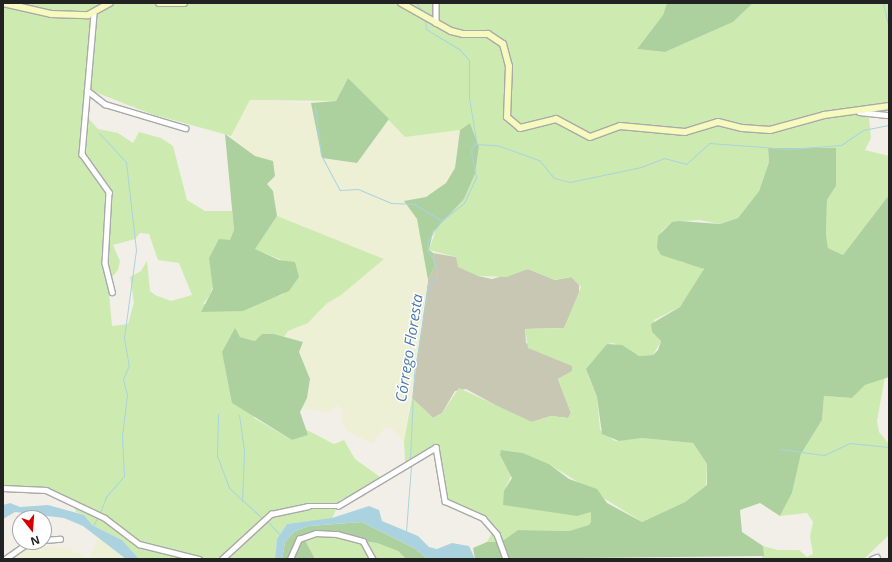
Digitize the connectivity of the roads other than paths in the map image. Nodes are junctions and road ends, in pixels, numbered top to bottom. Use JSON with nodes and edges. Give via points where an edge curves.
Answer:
{"nodes":[{"id":1,"x":3,"y":3,"type":"edge"},
{"id":2,"x":110,"y":3,"type":"edge"},
{"id":3,"x":159,"y":3,"type":"edge"},
{"id":4,"x":184,"y":3,"type":"edge"},
{"id":5,"x":401,"y":3,"type":"edge"},
{"id":6,"x":436,"y":3,"type":"edge"},
{"id":7,"x":94,"y":14,"type":"junction"},
{"id":8,"x":436,"y":23,"type":"junction"},
{"id":9,"x":87,"y":90,"type":"junction"},
{"id":10,"x":889,"y":106,"type":"edge"},
{"id":11,"x":859,"y":112,"type":"junction"},
{"id":12,"x":889,"y":115,"type":"edge"},
{"id":13,"x":184,"y":128,"type":"dead end"},
{"id":14,"x":112,"y":292,"type":"dead end"},
{"id":15,"x":3,"y":488,"type":"edge"},
{"id":16,"x":60,"y":539,"type":"dead end"},
{"id":17,"x":52,"y":540,"type":"edge"},
{"id":18,"x":18,"y":550,"type":"edge"},
{"id":19,"x":877,"y":557,"type":"dead end"},
{"id":20,"x":5,"y":559,"type":"edge"},
{"id":21,"x":199,"y":559,"type":"edge"},
{"id":22,"x":222,"y":559,"type":"edge"},
{"id":23,"x":290,"y":559,"type":"edge"},
{"id":24,"x":373,"y":559,"type":"edge"},
{"id":25,"x":506,"y":559,"type":"edge"},
{"id":26,"x":872,"y":559,"type":"edge"}],
"edges":[{"from":1,"to":7,"type":"main road","via":[[51,14]]},
{"from":2,"to":7,"type":"main road"},
{"from":3,"to":4,"type":"main road"},
{"from":5,"to":8,"type":"main road"},
{"from":6,"to":8,"type":"street"},
{"from":7,"to":9,"type":"street"},
{"from":8,"to":11,"type":"main road","via":[[463,34],[488,34],[503,44],[509,66],[507,117],[520,128],[556,119],[590,137],[620,126],[685,132],[718,122],[762,130],[824,115]]},
{"from":9,"to":13,"type":"street","via":[[105,104]]},
{"from":9,"to":14,"type":"street","via":[[87,122],[82,154],[110,192],[105,263]]},
{"from":10,"to":11,"type":"main road"},
{"from":11,"to":12,"type":"street"},
{"from":15,"to":21,"type":"street","via":[[46,490],[104,518],[139,544]]},
{"from":16,"to":17,"type":"street"},
{"from":18,"to":20,"type":"street"},
{"from":19,"to":26,"type":"street"},
{"from":22,"to":25,"type":"street","via":[[271,514],[308,506],[338,506],[436,447],[444,500],[483,518],[497,534]]},
{"from":23,"to":24,"type":"street","via":[[299,539],[316,533],[337,534],[363,541]]}]}
